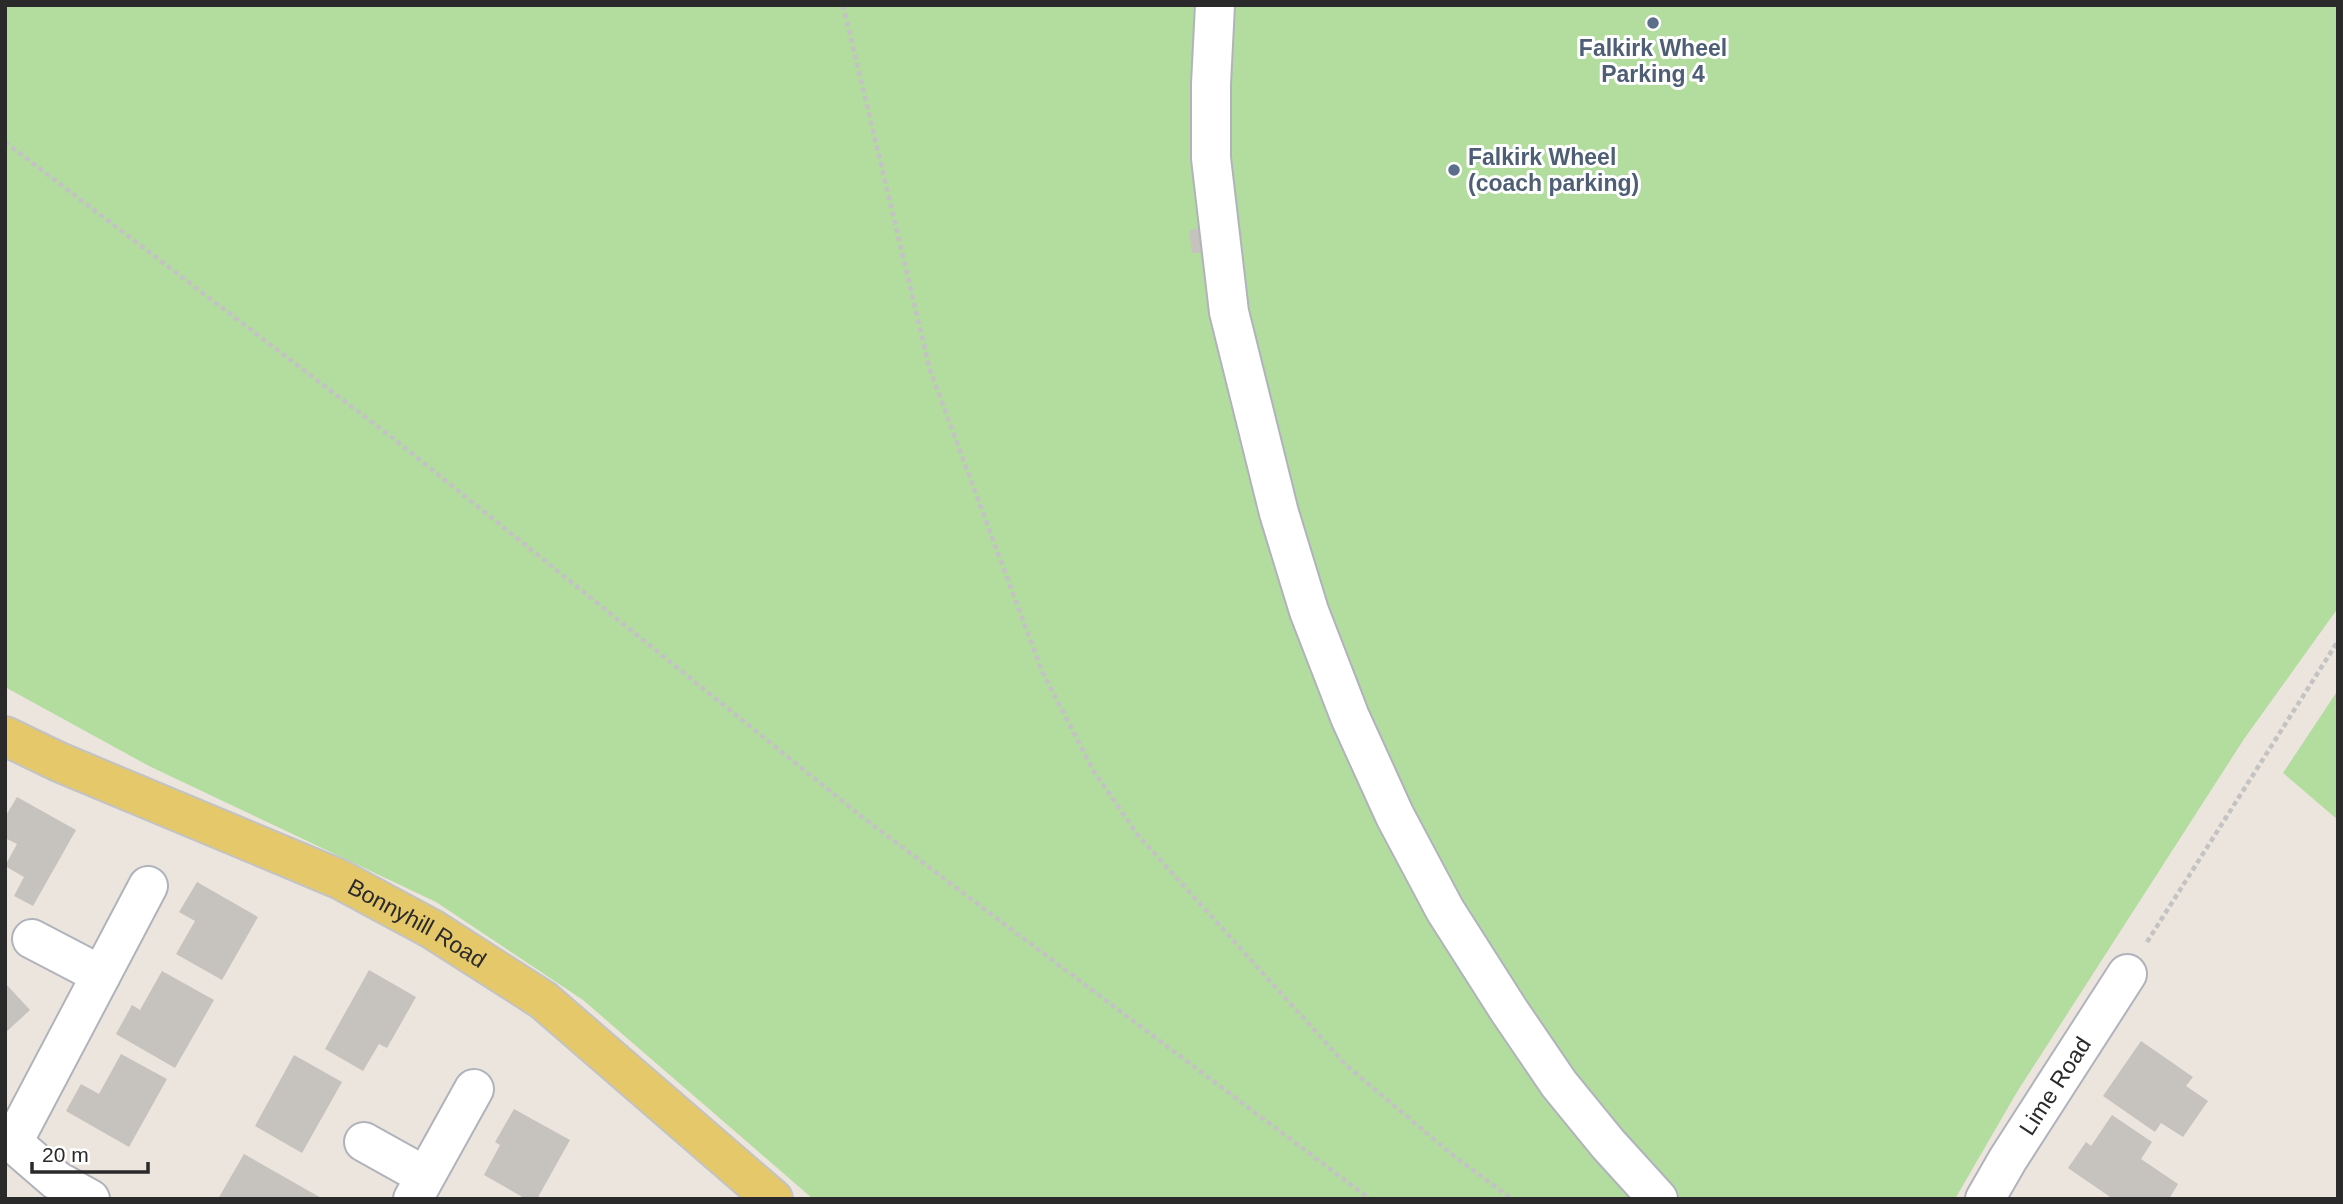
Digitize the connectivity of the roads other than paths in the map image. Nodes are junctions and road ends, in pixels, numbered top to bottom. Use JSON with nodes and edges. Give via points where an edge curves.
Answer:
{"nodes":[{"id":1,"x":1215,"y":5,"type":"edge"},
{"id":2,"x":5,"y":736,"type":"edge"},
{"id":3,"x":148,"y":886,"type":"dead end"},
{"id":4,"x":32,"y":939,"type":"dead end"},
{"id":5,"x":2127,"y":974,"type":"road end"},
{"id":6,"x":102,"y":975,"type":"junction"},
{"id":7,"x":474,"y":1089,"type":"dead end"},
{"id":8,"x":9,"y":1140,"type":"edge"},
{"id":9,"x":364,"y":1142,"type":"dead end"},
{"id":10,"x":419,"y":1188,"type":"edge"},
{"id":11,"x":90,"y":1199,"type":"edge"},
{"id":12,"x":773,"y":1199,"type":"edge"},
{"id":13,"x":1658,"y":1199,"type":"edge"},
{"id":14,"x":1985,"y":1199,"type":"edge"}],
"edges":[{"from":1,"to":13,"type":"street","via":[[1211,158],[1229,312],[1279,513],[1309,611],[1395,816],[1445,910],[1559,1084]]},
{"from":2,"to":12,"type":"main road","name":"Bonnyhill Road","via":[[339,879],[432,929],[543,1000]]},
{"from":3,"to":6,"type":"street"},
{"from":4,"to":6,"type":"street"},
{"from":5,"to":14,"type":"street","name":"Lime Road"},
{"from":6,"to":8,"type":"street"},
{"from":7,"to":10,"type":"street"},
{"from":8,"to":11,"type":"street","via":[[56,1180]]},
{"from":9,"to":10,"type":"street"}]}
